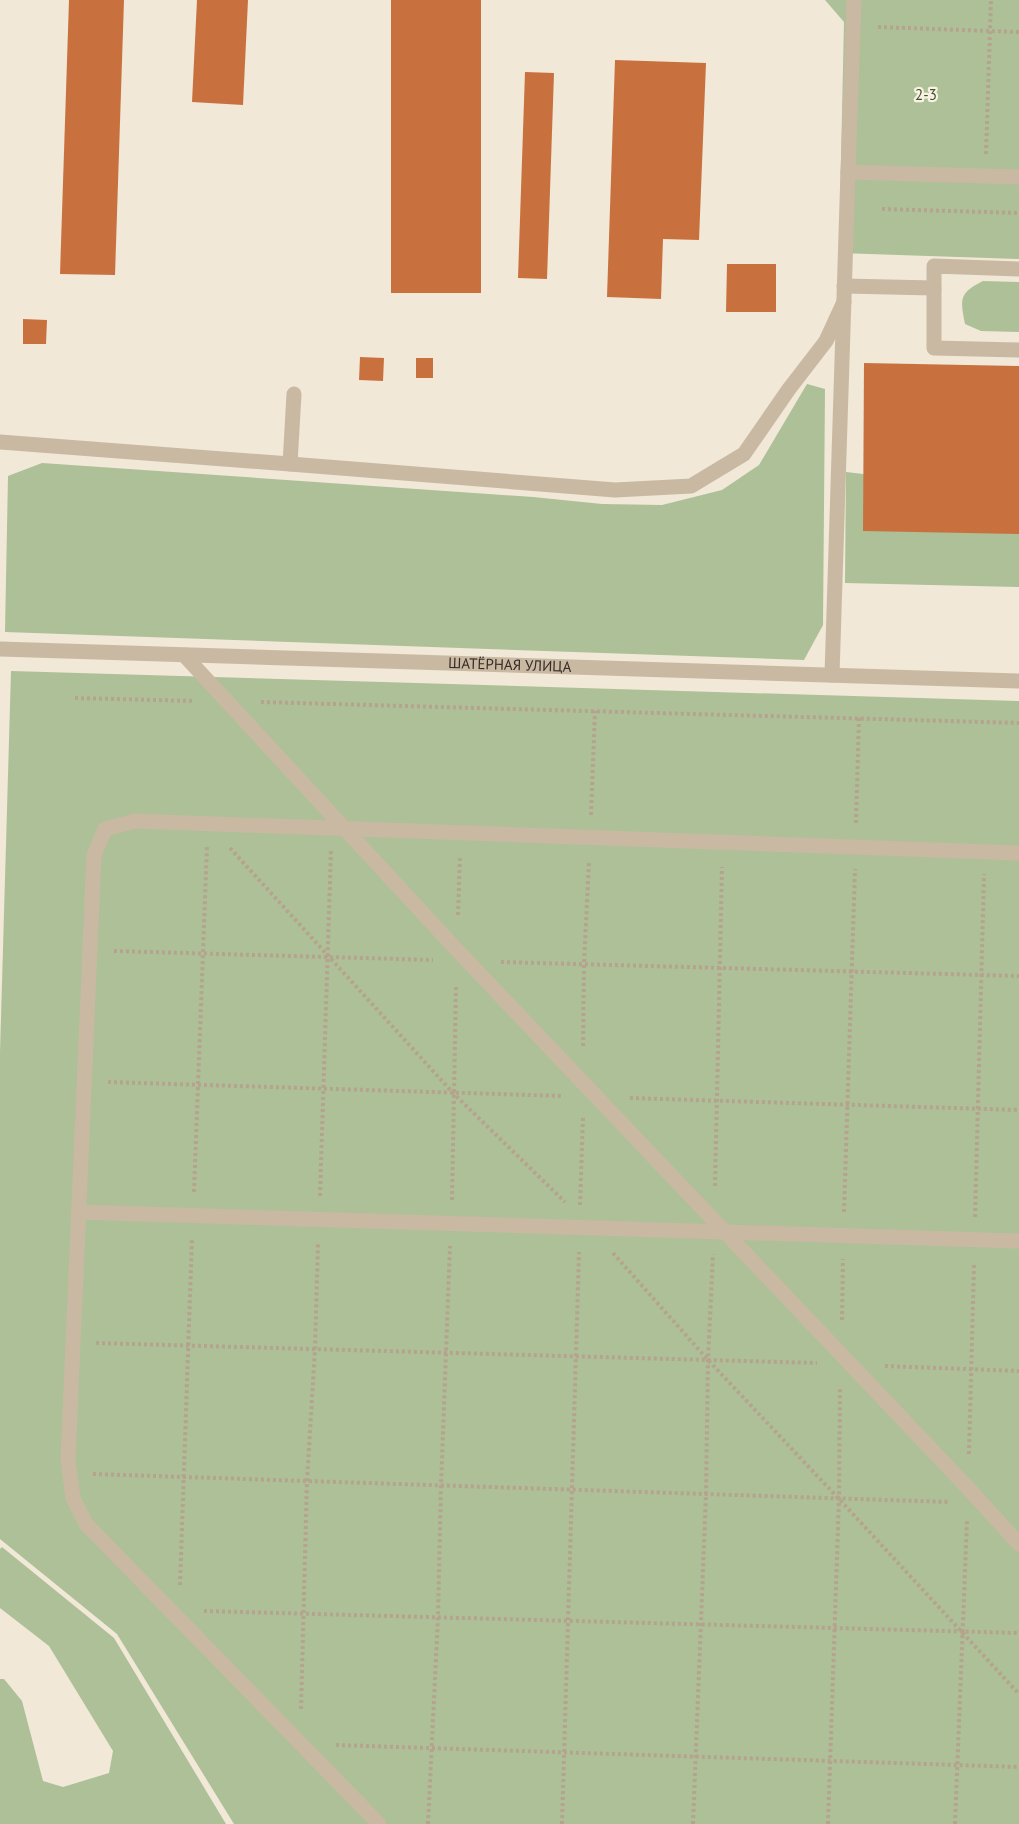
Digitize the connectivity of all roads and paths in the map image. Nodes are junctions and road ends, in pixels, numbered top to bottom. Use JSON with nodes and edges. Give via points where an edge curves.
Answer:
{"nodes":[{"id":1,"x":854,"y":0,"type":"edge"},
{"id":2,"x":991,"y":0,"type":"edge"},
{"id":3,"x":853,"y":27,"type":"junction"},
{"id":4,"x":990,"y":31,"type":"junction"},
{"id":5,"x":1019,"y":32,"type":"edge"},
{"id":6,"x":848,"y":172,"type":"junction"},
{"id":7,"x":985,"y":176,"type":"junction"},
{"id":8,"x":1019,"y":177,"type":"edge"},
{"id":9,"x":882,"y":209,"type":"dead end"},
{"id":10,"x":1019,"y":213,"type":"edge"},
{"id":11,"x":1019,"y":269,"type":"edge"},
{"id":12,"x":844,"y":286,"type":"junction"},
{"id":13,"x":934,"y":288,"type":"junction"},
{"id":14,"x":844,"y":303,"type":"junction"},
{"id":15,"x":1019,"y":350,"type":"edge"},
{"id":16,"x":294,"y":394,"type":"dead end"},
{"id":17,"x":0,"y":442,"type":"edge"},
{"id":18,"x":290,"y":464,"type":"junction"},
{"id":19,"x":0,"y":649,"type":"edge"},
{"id":20,"x":184,"y":655,"type":"junction"},
{"id":21,"x":832,"y":675,"type":"junction"},
{"id":22,"x":1019,"y":681,"type":"edge"},
{"id":23,"x":75,"y":698,"type":"dead end"},
{"id":24,"x":227,"y":702,"type":"junction"},
{"id":25,"x":595,"y":711,"type":"junction"},
{"id":26,"x":859,"y":718,"type":"junction"},
{"id":27,"x":1019,"y":723,"type":"edge"},
{"id":28,"x":208,"y":824,"type":"junction"},
{"id":29,"x":338,"y":828,"type":"junction"},
{"id":30,"x":461,"y":833,"type":"junction"},
{"id":31,"x":590,"y":837,"type":"junction"},
{"id":32,"x":723,"y":842,"type":"junction"},
{"id":33,"x":856,"y":847,"type":"junction"},
{"id":34,"x":985,"y":852,"type":"junction"},
{"id":35,"x":1019,"y":853,"type":"edge"},
{"id":36,"x":89,"y":950,"type":"junction"},
{"id":37,"x":329,"y":957,"type":"junction"},
{"id":38,"x":461,"y":957,"type":"junction"},
{"id":39,"x":584,"y":964,"type":"junction"},
{"id":40,"x":720,"y":968,"type":"junction"},
{"id":41,"x":850,"y":971,"type":"junction"},
{"id":42,"x":981,"y":975,"type":"junction"},
{"id":43,"x":1019,"y":976,"type":"edge"},
{"id":44,"x":84,"y":1081,"type":"junction"},
{"id":45,"x":323,"y":1089,"type":"junction"},
{"id":46,"x":588,"y":1092,"type":"junction"},
{"id":47,"x":453,"y":1093,"type":"junction"},
{"id":48,"x":717,"y":1101,"type":"junction"},
{"id":49,"x":847,"y":1104,"type":"junction"},
{"id":50,"x":977,"y":1108,"type":"junction"},
{"id":51,"x":1019,"y":1110,"type":"edge"},
{"id":52,"x":78,"y":1212,"type":"junction"},
{"id":53,"x":319,"y":1220,"type":"junction"},
{"id":54,"x":451,"y":1224,"type":"junction"},
{"id":55,"x":584,"y":1224,"type":"junction"},
{"id":56,"x":718,"y":1228,"type":"junction"},
{"id":57,"x":843,"y":1236,"type":"junction"},
{"id":58,"x":974,"y":1240,"type":"junction"},
{"id":59,"x":1019,"y":1241,"type":"edge"},
{"id":60,"x":72,"y":1342,"type":"junction"},
{"id":61,"x":315,"y":1349,"type":"junction"},
{"id":62,"x":447,"y":1353,"type":"junction"},
{"id":63,"x":576,"y":1356,"type":"junction"},
{"id":64,"x":708,"y":1360,"type":"junction"},
{"id":65,"x":844,"y":1361,"type":"junction"},
{"id":66,"x":972,"y":1370,"type":"junction"},
{"id":67,"x":1019,"y":1371,"type":"edge"},
{"id":68,"x":69,"y":1473,"type":"junction"},
{"id":69,"x":307,"y":1481,"type":"junction"},
{"id":70,"x":441,"y":1486,"type":"junction"},
{"id":71,"x":968,"y":1488,"type":"junction"},
{"id":72,"x":573,"y":1490,"type":"junction"},
{"id":73,"x":705,"y":1494,"type":"junction"},
{"id":74,"x":839,"y":1499,"type":"junction"},
{"id":75,"x":980,"y":1503,"type":"junction"},
{"id":76,"x":1019,"y":1544,"type":"edge"},
{"id":77,"x":170,"y":1610,"type":"junction"},
{"id":78,"x":303,"y":1613,"type":"junction"},
{"id":79,"x":438,"y":1617,"type":"junction"},
{"id":80,"x":569,"y":1621,"type":"junction"},
{"id":81,"x":700,"y":1625,"type":"junction"},
{"id":82,"x":834,"y":1629,"type":"junction"},
{"id":83,"x":962,"y":1632,"type":"junction"},
{"id":84,"x":1019,"y":1634,"type":"edge"},
{"id":85,"x":1019,"y":1694,"type":"edge"},
{"id":86,"x":300,"y":1744,"type":"junction"},
{"id":87,"x":433,"y":1748,"type":"junction"},
{"id":88,"x":565,"y":1752,"type":"junction"},
{"id":89,"x":696,"y":1756,"type":"junction"},
{"id":90,"x":830,"y":1760,"type":"junction"},
{"id":91,"x":957,"y":1765,"type":"junction"},
{"id":92,"x":1019,"y":1767,"type":"edge"},
{"id":93,"x":379,"y":1824,"type":"edge"},
{"id":94,"x":428,"y":1824,"type":"edge"},
{"id":95,"x":562,"y":1824,"type":"edge"},
{"id":96,"x":693,"y":1824,"type":"edge"},
{"id":97,"x":828,"y":1824,"type":"edge"},
{"id":98,"x":955,"y":1824,"type":"edge"}],
"edges":[{"from":1,"to":3,"type":"lane"},
{"from":2,"to":4,"type":"path"},
{"from":3,"to":4,"type":"path"},
{"from":3,"to":6,"type":"lane"},
{"from":4,"to":5,"type":"path"},
{"from":4,"to":7,"type":"path"},
{"from":6,"to":7,"type":"lane"},
{"from":6,"to":12,"type":"lane"},
{"from":7,"to":8,"type":"lane"},
{"from":9,"to":10,"type":"path"},
{"from":11,"to":13,"type":"lane","via":[[934,266]]},
{"from":12,"to":13,"type":"lane"},
{"from":12,"to":14,"type":"lane"},
{"from":13,"to":15,"type":"lane","via":[[934,348]]},
{"from":14,"to":18,"type":"lane","via":[[826,341],[744,454],[692,486],[615,490]]},
{"from":14,"to":21,"type":"lane"},
{"from":16,"to":18,"type":"lane"},
{"from":17,"to":18,"type":"lane"},
{"from":19,"to":20,"type":"lane","name":"ШАТЁРНАЯ УЛИЦА"},
{"from":20,"to":21,"type":"lane","name":"ШАТЁРНАЯ УЛИЦА"},
{"from":20,"to":24,"type":"lane"},
{"from":21,"to":22,"type":"lane","name":"ШАТЁРНАЯ УЛИЦА"},
{"from":23,"to":24,"type":"path"},
{"from":24,"to":25,"type":"path"},
{"from":24,"to":29,"type":"lane"},
{"from":25,"to":26,"type":"path"},
{"from":25,"to":31,"type":"path"},
{"from":26,"to":27,"type":"path"},
{"from":26,"to":33,"type":"path"},
{"from":28,"to":29,"type":"lane"},
{"from":28,"to":36,"type":"lane","via":[[135,821],[105,829],[93,855]]},
{"from":28,"to":37,"type":"path"},
{"from":29,"to":30,"type":"lane"},
{"from":29,"to":37,"type":"path"},
{"from":29,"to":38,"type":"lane"},
{"from":30,"to":31,"type":"lane"},
{"from":30,"to":38,"type":"path"},
{"from":31,"to":32,"type":"lane"},
{"from":31,"to":39,"type":"path"},
{"from":32,"to":33,"type":"lane"},
{"from":32,"to":40,"type":"path"},
{"from":33,"to":34,"type":"lane"},
{"from":33,"to":41,"type":"path"},
{"from":34,"to":35,"type":"lane"},
{"from":34,"to":42,"type":"path"},
{"from":36,"to":37,"type":"path"},
{"from":36,"to":44,"type":"lane"},
{"from":37,"to":38,"type":"path"},
{"from":37,"to":45,"type":"path"},
{"from":37,"to":47,"type":"path"},
{"from":38,"to":39,"type":"path"},
{"from":38,"to":46,"type":"lane"},
{"from":38,"to":47,"type":"path"},
{"from":39,"to":40,"type":"path"},
{"from":39,"to":46,"type":"path"},
{"from":40,"to":41,"type":"path"},
{"from":40,"to":48,"type":"path"},
{"from":41,"to":42,"type":"path"},
{"from":41,"to":49,"type":"path"},
{"from":42,"to":43,"type":"path"},
{"from":42,"to":50,"type":"path"},
{"from":44,"to":45,"type":"path"},
{"from":44,"to":52,"type":"lane"},
{"from":45,"to":47,"type":"path"},
{"from":45,"to":53,"type":"path"},
{"from":46,"to":47,"type":"path"},
{"from":46,"to":48,"type":"path"},
{"from":46,"to":55,"type":"path"},
{"from":46,"to":56,"type":"lane"},
{"from":47,"to":54,"type":"path"},
{"from":47,"to":55,"type":"path"},
{"from":48,"to":49,"type":"path"},
{"from":48,"to":56,"type":"path"},
{"from":49,"to":50,"type":"path"},
{"from":49,"to":57,"type":"path"},
{"from":50,"to":51,"type":"path"},
{"from":50,"to":58,"type":"path"},
{"from":52,"to":53,"type":"lane"},
{"from":52,"to":60,"type":"lane"},
{"from":53,"to":54,"type":"lane"},
{"from":53,"to":61,"type":"path"},
{"from":54,"to":55,"type":"lane"},
{"from":54,"to":62,"type":"path"},
{"from":55,"to":56,"type":"lane"},
{"from":55,"to":63,"type":"path"},
{"from":55,"to":64,"type":"path"},
{"from":56,"to":57,"type":"lane"},
{"from":56,"to":64,"type":"path"},
{"from":56,"to":65,"type":"lane"},
{"from":57,"to":58,"type":"lane"},
{"from":57,"to":65,"type":"path"},
{"from":58,"to":59,"type":"lane"},
{"from":58,"to":66,"type":"path"},
{"from":60,"to":61,"type":"path"},
{"from":60,"to":68,"type":"lane"},
{"from":61,"to":62,"type":"path"},
{"from":61,"to":69,"type":"path"},
{"from":62,"to":63,"type":"path"},
{"from":62,"to":70,"type":"path"},
{"from":63,"to":64,"type":"path"},
{"from":63,"to":72,"type":"path"},
{"from":64,"to":65,"type":"path"},
{"from":64,"to":73,"type":"path"},
{"from":64,"to":74,"type":"path"},
{"from":65,"to":66,"type":"path"},
{"from":65,"to":71,"type":"lane"},
{"from":65,"to":74,"type":"path"},
{"from":66,"to":67,"type":"path"},
{"from":66,"to":71,"type":"path"},
{"from":68,"to":69,"type":"path"},
{"from":68,"to":77,"type":"lane","via":[[73,1498],[86,1524]]},
{"from":69,"to":70,"type":"path"},
{"from":69,"to":78,"type":"path"},
{"from":70,"to":72,"type":"path"},
{"from":70,"to":79,"type":"path"},
{"from":71,"to":75,"type":"lane"},
{"from":71,"to":83,"type":"path"},
{"from":72,"to":73,"type":"path"},
{"from":72,"to":80,"type":"path"},
{"from":73,"to":74,"type":"path"},
{"from":73,"to":81,"type":"path"},
{"from":74,"to":75,"type":"path"},
{"from":74,"to":82,"type":"path"},
{"from":74,"to":83,"type":"path"},
{"from":75,"to":76,"type":"lane"},
{"from":77,"to":78,"type":"path"},
{"from":77,"to":86,"type":"lane"},
{"from":78,"to":79,"type":"path"},
{"from":78,"to":86,"type":"path"},
{"from":79,"to":80,"type":"path"},
{"from":79,"to":87,"type":"path"},
{"from":80,"to":81,"type":"path"},
{"from":80,"to":88,"type":"path"},
{"from":81,"to":82,"type":"path"},
{"from":81,"to":89,"type":"path"},
{"from":82,"to":83,"type":"path"},
{"from":82,"to":90,"type":"path"},
{"from":83,"to":84,"type":"path"},
{"from":83,"to":85,"type":"path"},
{"from":83,"to":91,"type":"path"},
{"from":86,"to":87,"type":"path"},
{"from":86,"to":93,"type":"lane"},
{"from":87,"to":88,"type":"path"},
{"from":87,"to":94,"type":"path"},
{"from":88,"to":89,"type":"path"},
{"from":88,"to":95,"type":"path"},
{"from":89,"to":90,"type":"path"},
{"from":89,"to":96,"type":"path"},
{"from":90,"to":91,"type":"path"},
{"from":90,"to":97,"type":"path"},
{"from":91,"to":92,"type":"path"},
{"from":91,"to":98,"type":"path"}]}
